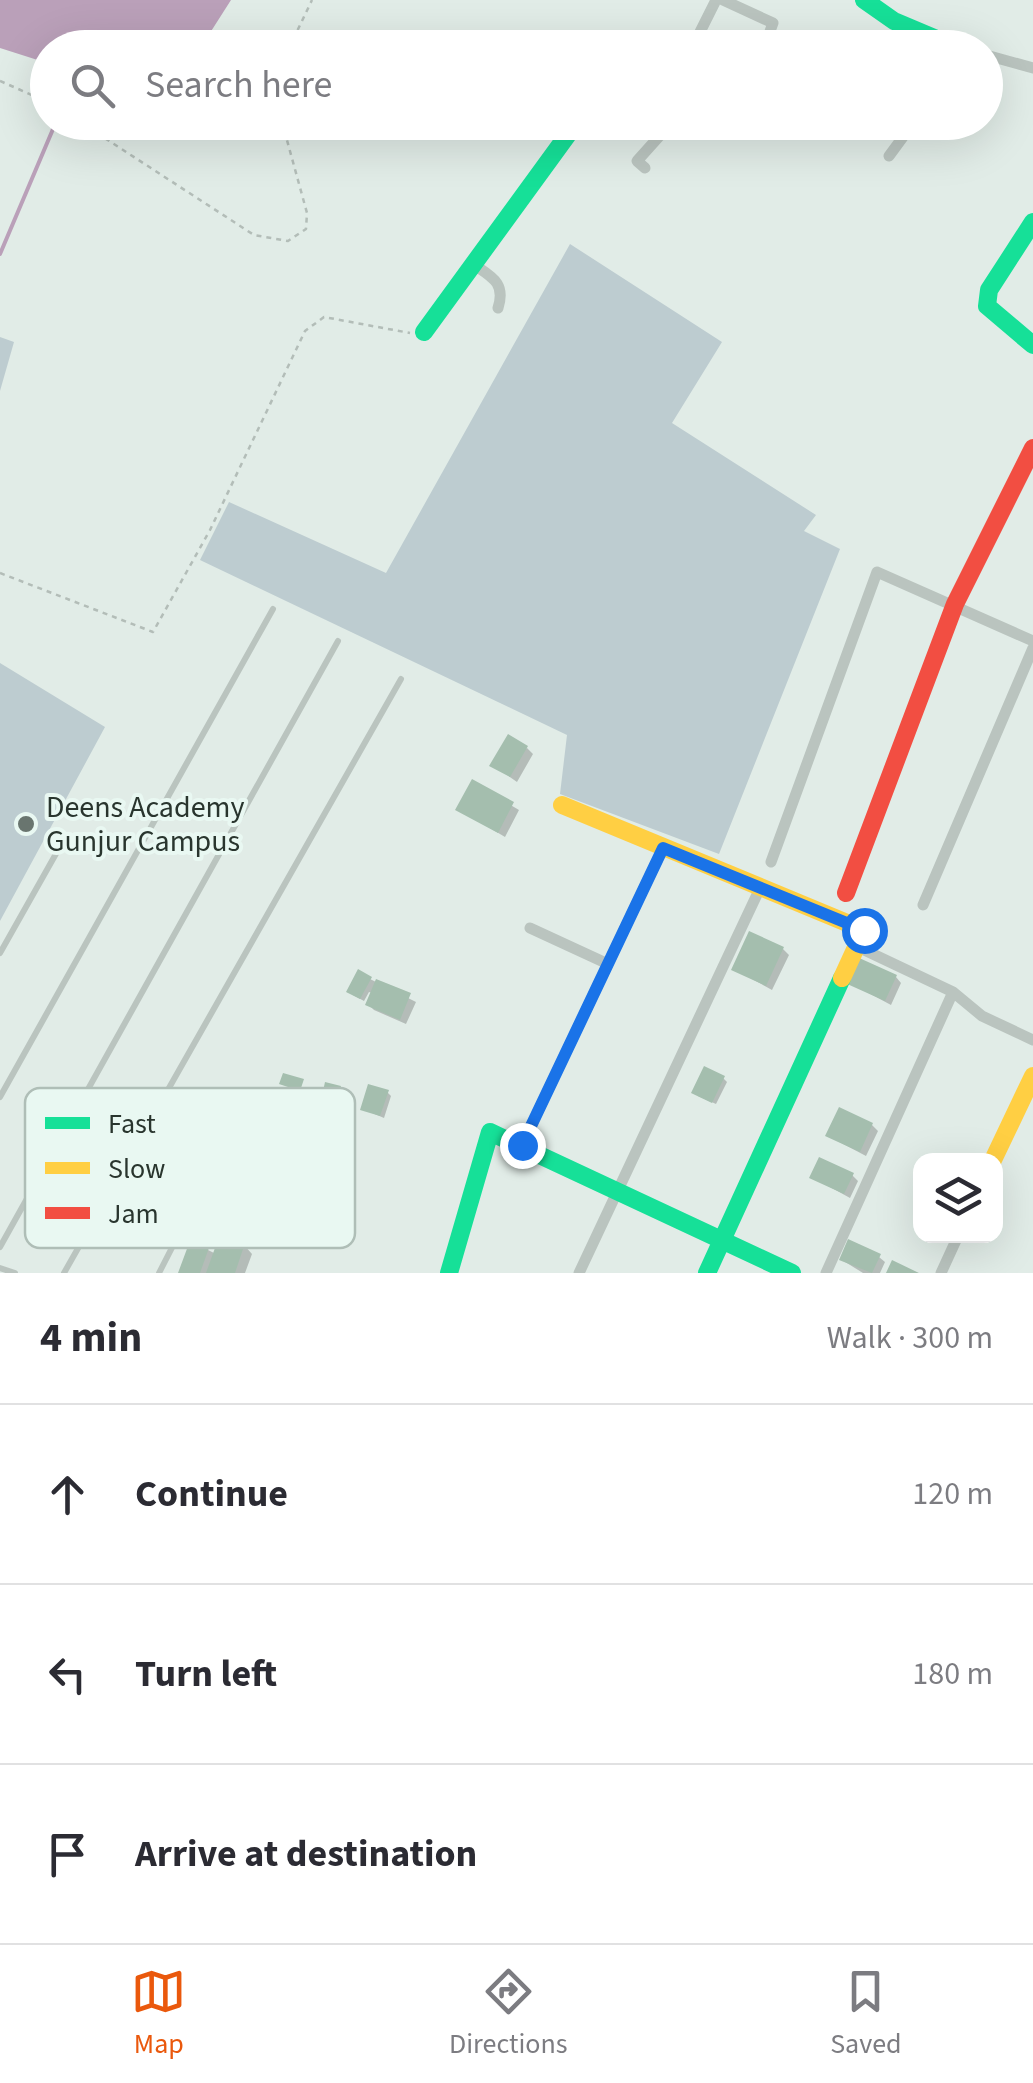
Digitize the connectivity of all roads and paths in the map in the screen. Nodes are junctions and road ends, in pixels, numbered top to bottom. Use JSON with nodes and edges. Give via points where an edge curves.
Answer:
{"nodes":[{"id":1,"x":312,"y":0,"type":"edge"},
{"id":2,"x":719,"y":0,"type":"edge"},
{"id":3,"x":864,"y":0,"type":"edge"},
{"id":4,"x":298,"y":30,"type":"edge"},
{"id":5,"x":702,"y":30,"type":"edge"},
{"id":6,"x":770,"y":30,"type":"edge"},
{"id":7,"x":915,"y":30,"type":"edge"},
{"id":8,"x":1003,"y":59,"type":"edge"},
{"id":9,"x":1033,"y":68,"type":"edge"},
{"id":10,"x":0,"y":81,"type":"edge"},
{"id":11,"x":30,"y":94,"type":"edge"},
{"id":12,"x":107,"y":140,"type":"edge"},
{"id":13,"x":287,"y":140,"type":"edge"},
{"id":14,"x":564,"y":140,"type":"edge"},
{"id":15,"x":657,"y":140,"type":"edge"},
{"id":16,"x":901,"y":140,"type":"edge"},
{"id":17,"x":889,"y":156,"type":"dead end"},
{"id":18,"x":645,"y":168,"type":"dead end"},
{"id":19,"x":1033,"y":222,"type":"edge"},
{"id":20,"x":473,"y":264,"type":"junction"},
{"id":21,"x":498,"y":308,"type":"dead end"},
{"id":22,"x":424,"y":332,"type":"joint"},
{"id":23,"x":1033,"y":345,"type":"edge"},
{"id":24,"x":1033,"y":448,"type":"edge"},
{"id":25,"x":0,"y":573,"type":"edge"},
{"id":26,"x":954,"y":604,"type":"junction"},
{"id":27,"x":273,"y":608,"type":"dead end"},
{"id":28,"x":338,"y":641,"type":"dead end"},
{"id":29,"x":1033,"y":645,"type":"edge"},
{"id":30,"x":401,"y":679,"type":"dead end"},
{"id":31,"x":562,"y":804,"type":"dead end"},
{"id":32,"x":66,"y":836,"type":"dead end"},
{"id":33,"x":663,"y":848,"type":"junction"},
{"id":34,"x":770,"y":862,"type":"dead end"},
{"id":35,"x":762,"y":886,"type":"junction"},
{"id":36,"x":846,"y":893,"type":"dead end"},
{"id":37,"x":922,"y":905,"type":"dead end"},
{"id":38,"x":530,"y":928,"type":"dead end"},
{"id":39,"x":858,"y":947,"type":"junction"},
{"id":40,"x":0,"y":953,"type":"edge"},
{"id":41,"x":608,"y":964,"type":"junction"},
{"id":42,"x":953,"y":992,"type":"junction"},
{"id":43,"x":1033,"y":1040,"type":"edge"},
{"id":44,"x":1033,"y":1076,"type":"edge"},
{"id":45,"x":89,"y":1088,"type":"edge"},
{"id":46,"x":169,"y":1088,"type":"edge"},
{"id":47,"x":0,"y":1097,"type":"edge"},
{"id":48,"x":522,"y":1145,"type":"junction"},
{"id":49,"x":997,"y":1153,"type":"edge"},
{"id":50,"x":617,"y":1191,"type":"junction"},
{"id":51,"x":25,"y":1203,"type":"edge"},
{"id":52,"x":722,"y":1240,"type":"junction"},
{"id":53,"x":955,"y":1243,"type":"edge"},
{"id":54,"x":0,"y":1248,"type":"edge"},
{"id":55,"x":78,"y":1248,"type":"edge"},
{"id":56,"x":173,"y":1248,"type":"edge"},
{"id":57,"x":0,"y":1268,"type":"edge"},
{"id":58,"x":15,"y":1273,"type":"edge"},
{"id":59,"x":64,"y":1273,"type":"edge"},
{"id":60,"x":160,"y":1273,"type":"edge"},
{"id":61,"x":449,"y":1273,"type":"edge"},
{"id":62,"x":579,"y":1273,"type":"edge"},
{"id":63,"x":707,"y":1273,"type":"edge"},
{"id":64,"x":792,"y":1273,"type":"edge"},
{"id":65,"x":826,"y":1273,"type":"edge"},
{"id":66,"x":941,"y":1273,"type":"edge"}],
"edges":[{"from":1,"to":4,"type":"path"},
{"from":2,"to":5,"type":"street"},
{"from":2,"to":6,"type":"street","via":[[773,23]]},
{"from":3,"to":7,"type":"street"},
{"from":8,"to":9,"type":"street"},
{"from":10,"to":11,"type":"path"},
{"from":12,"to":13,"type":"path","via":[[254,236],[288,241],[306,230],[307,213]]},
{"from":14,"to":20,"type":"street"},
{"from":15,"to":18,"type":"street","via":[[638,162]]},
{"from":16,"to":17,"type":"street"},
{"from":19,"to":23,"type":"street","via":[[990,290],[987,306]]},
{"from":20,"to":21,"type":"street","via":[[498,282]]},
{"from":20,"to":22,"type":"street"},
{"from":22,"to":25,"type":"path","via":[[402,334],[324,317],[305,331],[153,632]]},
{"from":24,"to":26,"type":"street"},
{"from":26,"to":29,"type":"street"},
{"from":26,"to":34,"type":"street","via":[[877,572]]},
{"from":26,"to":36,"type":"street"},
{"from":27,"to":47,"type":"lane"},
{"from":28,"to":45,"type":"lane"},
{"from":29,"to":37,"type":"street"},
{"from":30,"to":46,"type":"lane"},
{"from":31,"to":33,"type":"street"},
{"from":32,"to":40,"type":"lane"},
{"from":33,"to":35,"type":"street"},
{"from":33,"to":41,"type":"street"},
{"from":35,"to":39,"type":"street","via":[[862,926]]},
{"from":35,"to":50,"type":"street"},
{"from":38,"to":41,"type":"street"},
{"from":39,"to":42,"type":"street"},
{"from":39,"to":52,"type":"street"},
{"from":41,"to":48,"type":"street"},
{"from":42,"to":43,"type":"street","via":[[982,1016]]},
{"from":42,"to":65,"type":"street"},
{"from":44,"to":49,"type":"street"},
{"from":48,"to":50,"type":"street"},
{"from":48,"to":61,"type":"street","via":[[495,1132],[486,1136]]},
{"from":50,"to":52,"type":"street"},
{"from":50,"to":62,"type":"street"},
{"from":51,"to":54,"type":"lane"},
{"from":52,"to":63,"type":"street"},
{"from":52,"to":64,"type":"street"},
{"from":53,"to":66,"type":"street"},
{"from":55,"to":59,"type":"lane"},
{"from":56,"to":60,"type":"lane"},
{"from":57,"to":58,"type":"lane"}]}
